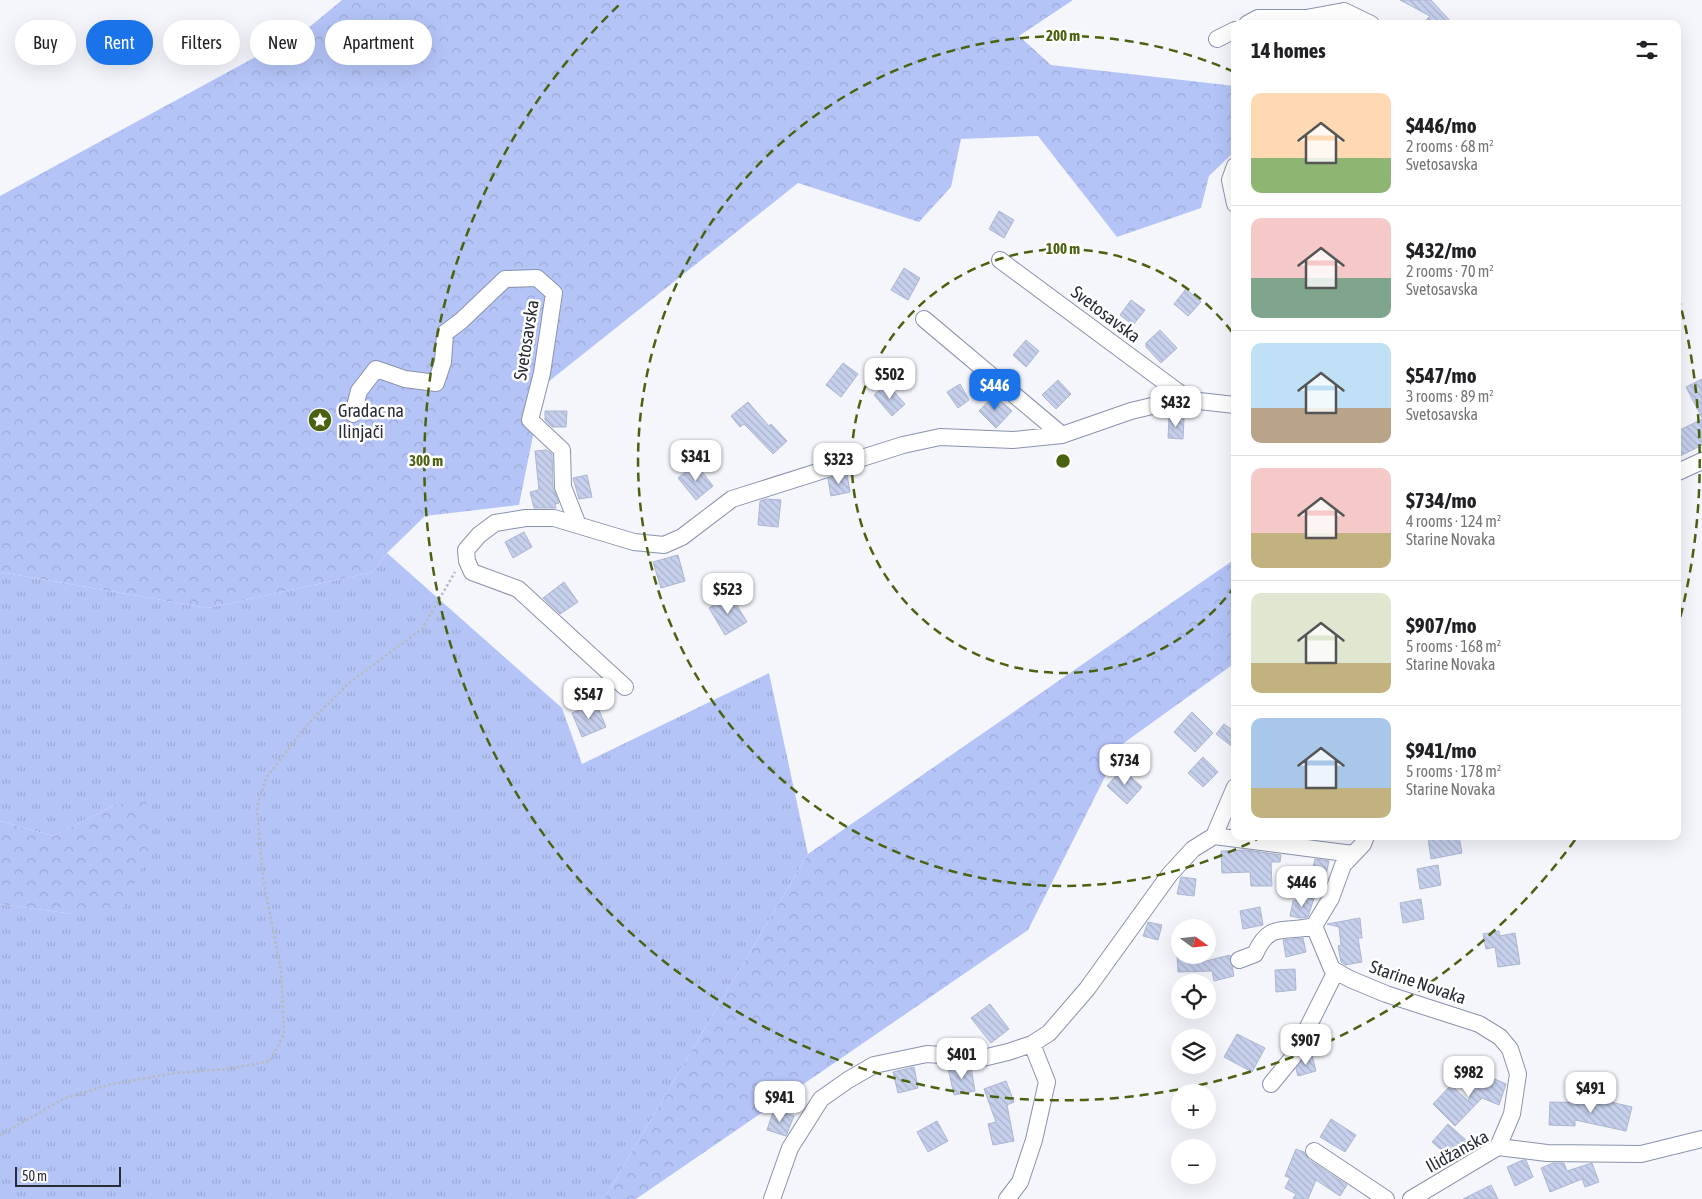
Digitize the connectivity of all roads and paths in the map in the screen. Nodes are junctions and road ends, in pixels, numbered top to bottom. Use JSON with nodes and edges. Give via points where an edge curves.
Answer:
{"nodes":[{"id":1,"x":1339,"y":17,"type":"edge"},
{"id":2,"x":1254,"y":20,"type":"edge"},
{"id":3,"x":1353,"y":20,"type":"edge"},
{"id":4,"x":1231,"y":32,"type":"edge"},
{"id":5,"x":1217,"y":39,"type":"dead end"},
{"id":6,"x":1000,"y":260,"type":"dead end"},
{"id":7,"x":924,"y":318,"type":"dead end"},
{"id":8,"x":1189,"y":400,"type":"junction"},
{"id":9,"x":1231,"y":405,"type":"edge"},
{"id":10,"x":353,"y":414,"type":"dead end"},
{"id":11,"x":1062,"y":435,"type":"junction"},
{"id":12,"x":1702,"y":461,"type":"edge"},
{"id":13,"x":1681,"y":471,"type":"edge"},
{"id":14,"x":578,"y":525,"type":"junction"},
{"id":15,"x":466,"y":550,"type":"junction"},
{"id":16,"x":625,"y":687,"type":"dead end"},
{"id":17,"x":1231,"y":796,"type":"edge"},
{"id":18,"x":1214,"y":836,"type":"junction"},
{"id":19,"x":1231,"y":838,"type":"edge"},
{"id":20,"x":1245,"y":840,"type":"edge"},
{"id":21,"x":1364,"y":840,"type":"edge"},
{"id":22,"x":1353,"y":854,"type":"junction"},
{"id":23,"x":1314,"y":926,"type":"junction"},
{"id":24,"x":1239,"y":960,"type":"dead end"},
{"id":25,"x":1336,"y":971,"type":"junction"},
{"id":26,"x":1032,"y":1044,"type":"junction"},
{"id":27,"x":1271,"y":1084,"type":"dead end"},
{"id":28,"x":0,"y":1135,"type":"edge"},
{"id":29,"x":1702,"y":1139,"type":"edge"},
{"id":30,"x":1498,"y":1147,"type":"junction"},
{"id":31,"x":1314,"y":1151,"type":"dead end"},
{"id":32,"x":772,"y":1199,"type":"edge"},
{"id":33,"x":1007,"y":1199,"type":"edge"},
{"id":34,"x":1386,"y":1199,"type":"edge"},
{"id":35,"x":1411,"y":1199,"type":"edge"}],
"edges":[{"from":1,"to":2,"type":"street"},
{"from":1,"to":3,"type":"street"},
{"from":4,"to":5,"type":"street"},
{"from":6,"to":8,"type":"street","name":"Svetosavska"},
{"from":7,"to":11,"type":"street"},
{"from":8,"to":9,"type":"street"},
{"from":8,"to":11,"type":"street","via":[[1131,411]]},
{"from":10,"to":14,"type":"street","name":"Svetosavska","via":[[359,391],[376,369],[436,383],[443,362],[445,333],[505,279],[537,278],[554,293],[542,373],[530,420],[562,450],[563,487]]},
{"from":11,"to":14,"type":"street","via":[[1013,440],[940,437],[903,445],[732,499],[682,537],[664,545],[634,542]]},
{"from":12,"to":13,"type":"street"},
{"from":14,"to":15,"type":"street","via":[[554,518],[496,523]]},
{"from":15,"to":16,"type":"street","via":[[472,572],[518,589]]},
{"from":15,"to":28,"type":"path","via":[[422,629],[349,683],[306,726],[266,778],[257,807],[263,878],[280,971],[284,1034],[270,1061],[228,1070],[174,1073],[108,1085],[63,1099]]},
{"from":17,"to":18,"type":"street"},
{"from":18,"to":19,"type":"street"},
{"from":18,"to":26,"type":"street","via":[[1193,850],[1170,874],[1087,989],[1049,1033]]},
{"from":20,"to":22,"type":"street"},
{"from":21,"to":22,"type":"street"},
{"from":22,"to":23,"type":"street","via":[[1343,865],[1331,898]]},
{"from":23,"to":24,"type":"street","via":[[1272,933],[1262,939],[1255,954]]},
{"from":23,"to":25,"type":"street","via":[[1332,969]]},
{"from":25,"to":27,"type":"street","via":[[1293,1057]]},
{"from":25,"to":30,"type":"street","name":"Starine Novaka","via":[[1386,994],[1480,1024],[1500,1037],[1510,1049],[1518,1074],[1512,1114]]},
{"from":26,"to":32,"type":"street","via":[[983,1058],[927,1054],[874,1065],[848,1080],[821,1099],[790,1148]]},
{"from":26,"to":33,"type":"street","via":[[1047,1082],[1034,1140],[1020,1182]]},
{"from":29,"to":30,"type":"street","name":"Ilidžanska","via":[[1641,1154],[1547,1153]]},
{"from":30,"to":35,"type":"street","name":"Ilidžanska"},
{"from":31,"to":34,"type":"street"}]}
